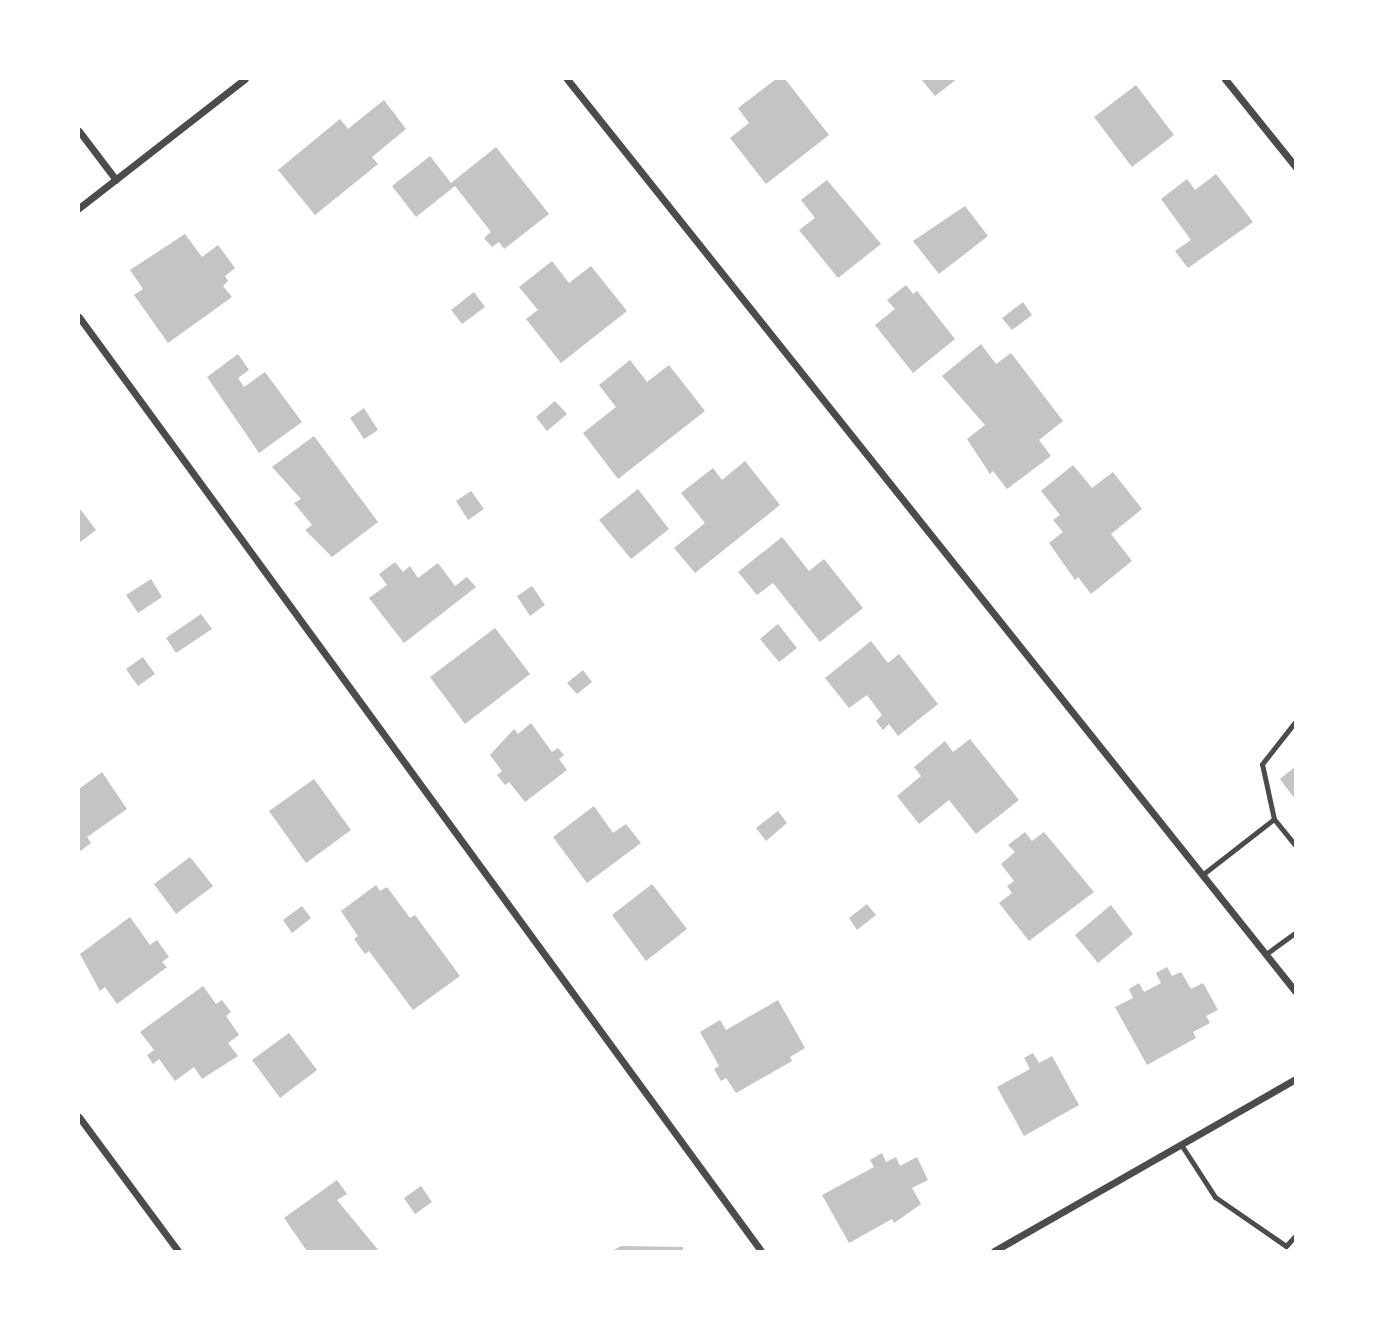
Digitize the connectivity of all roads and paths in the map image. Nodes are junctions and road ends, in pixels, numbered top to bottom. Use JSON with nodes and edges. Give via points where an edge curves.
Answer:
{"nodes":[{"id":1,"x":245,"y":79,"type":"edge"},
{"id":2,"x":567,"y":79,"type":"edge"},
{"id":3,"x":1225,"y":79,"type":"edge"},
{"id":4,"x":79,"y":131,"type":"edge"},
{"id":5,"x":1295,"y":166,"type":"edge"},
{"id":6,"x":116,"y":180,"type":"junction"},
{"id":7,"x":79,"y":208,"type":"edge"},
{"id":8,"x":79,"y":317,"type":"edge"},
{"id":9,"x":1295,"y":722,"type":"edge"},
{"id":10,"x":1275,"y":818,"type":"junction"},
{"id":11,"x":1295,"y":845,"type":"edge"},
{"id":12,"x":1202,"y":875,"type":"junction"},
{"id":13,"x":1295,"y":933,"type":"edge"},
{"id":14,"x":1266,"y":954,"type":"junction"},
{"id":15,"x":1295,"y":991,"type":"edge"},
{"id":16,"x":1295,"y":1079,"type":"edge"},
{"id":17,"x":79,"y":1117,"type":"edge"},
{"id":18,"x":1182,"y":1146,"type":"junction"},
{"id":19,"x":1295,"y":1236,"type":"edge"},
{"id":20,"x":178,"y":1251,"type":"edge"},
{"id":21,"x":761,"y":1251,"type":"edge"},
{"id":22,"x":994,"y":1251,"type":"edge"}],
"edges":[{"from":1,"to":6,"type":"street"},
{"from":2,"to":12,"type":"street"},
{"from":3,"to":5,"type":"street"},
{"from":4,"to":6,"type":"street"},
{"from":6,"to":7,"type":"street"},
{"from":8,"to":21,"type":"street"},
{"from":9,"to":10,"type":"lane","via":[[1262,764]]},
{"from":10,"to":11,"type":"lane"},
{"from":10,"to":12,"type":"lane"},
{"from":12,"to":14,"type":"street"},
{"from":13,"to":14,"type":"lane"},
{"from":14,"to":15,"type":"street"},
{"from":16,"to":18,"type":"street"},
{"from":17,"to":20,"type":"street"},
{"from":18,"to":19,"type":"lane","via":[[1215,1197],[1286,1245]]},
{"from":18,"to":22,"type":"street"}]}
